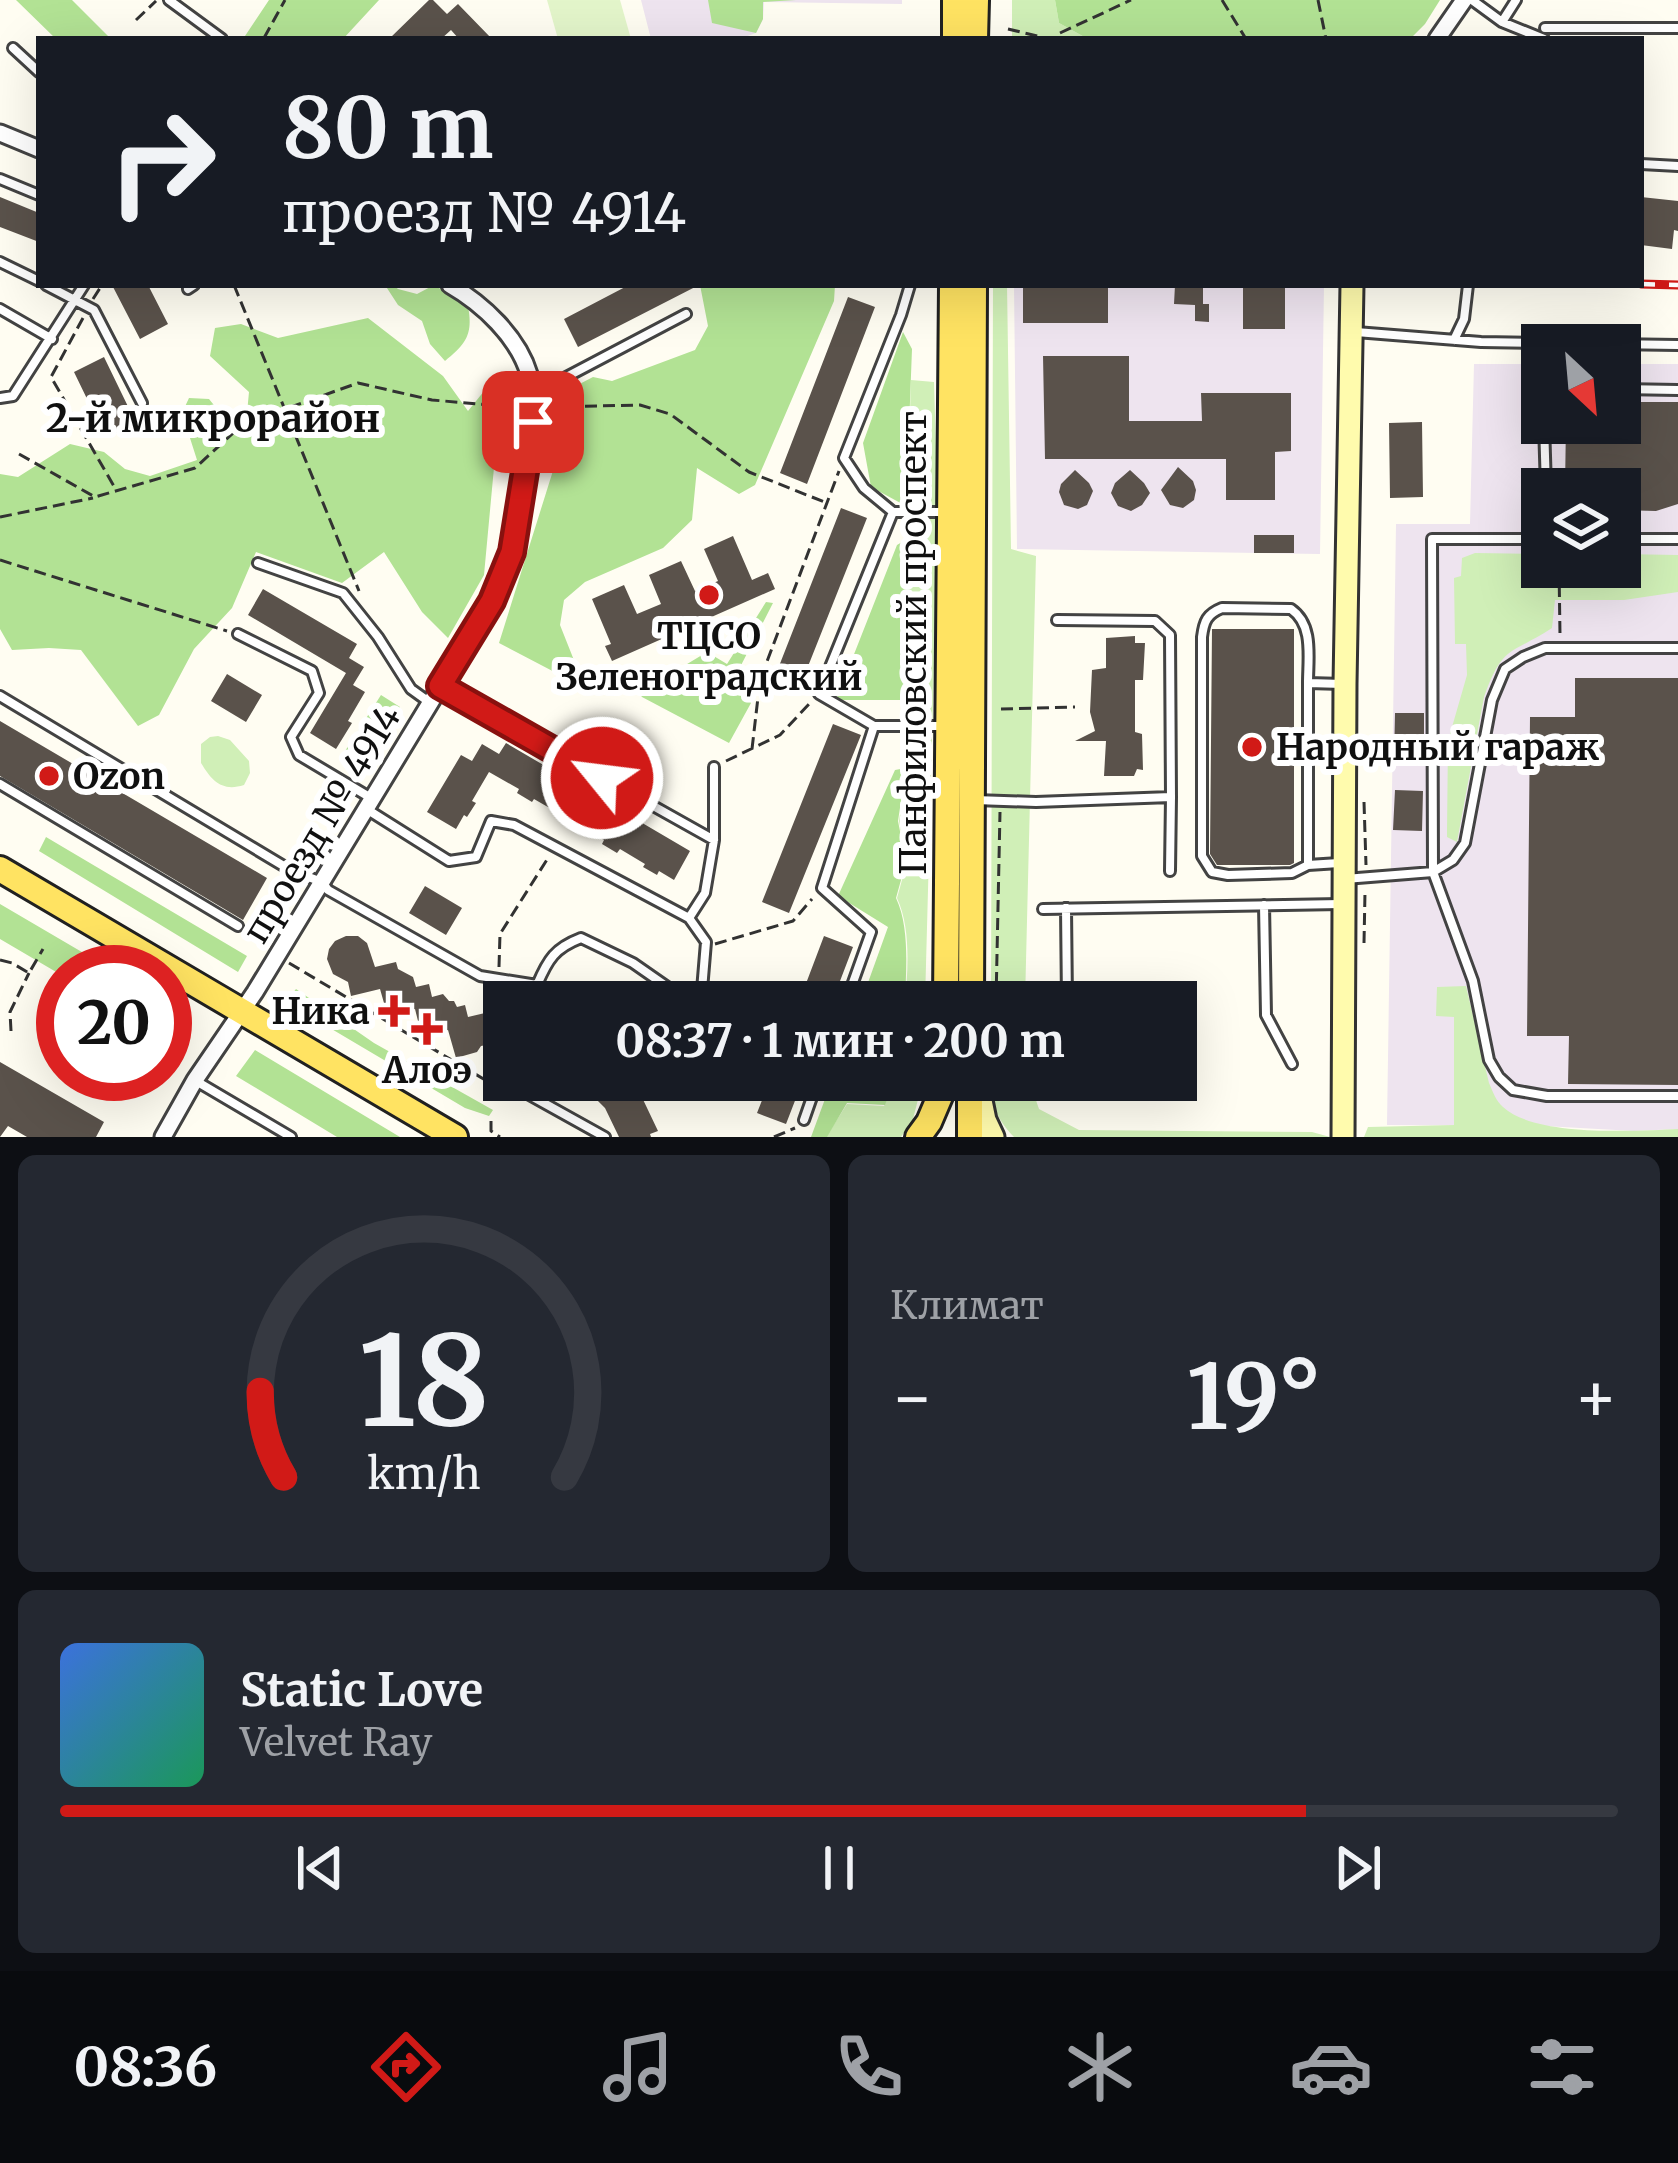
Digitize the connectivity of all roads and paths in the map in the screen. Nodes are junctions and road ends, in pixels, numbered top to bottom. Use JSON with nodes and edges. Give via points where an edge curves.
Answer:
{"nodes":[{"id":1,"x":157,"y":0,"type":"edge"},
{"id":2,"x":169,"y":0,"type":"edge"},
{"id":3,"x":285,"y":0,"type":"edge"},
{"id":4,"x":955,"y":0,"type":"edge"},
{"id":5,"x":976,"y":0,"type":"edge"},
{"id":6,"x":1131,"y":0,"type":"edge"},
{"id":7,"x":1222,"y":0,"type":"edge"},
{"id":8,"x":1318,"y":0,"type":"edge"},
{"id":9,"x":1468,"y":0,"type":"edge"},
{"id":10,"x":1516,"y":0,"type":"edge"},
{"id":11,"x":136,"y":20,"type":"dead end"},
{"id":12,"x":1502,"y":22,"type":"junction"},
{"id":13,"x":1678,"y":28,"type":"edge"},
{"id":14,"x":1008,"y":29,"type":"dead end"},
{"id":15,"x":1060,"y":33,"type":"dead end"},
{"id":16,"x":1544,"y":33,"type":"edge"},
{"id":17,"x":218,"y":36,"type":"edge"},
{"id":18,"x":265,"y":36,"type":"edge"},
{"id":19,"x":955,"y":36,"type":"edge"},
{"id":20,"x":976,"y":36,"type":"edge"},
{"id":21,"x":1037,"y":36,"type":"edge"},
{"id":22,"x":1244,"y":36,"type":"edge"},
{"id":23,"x":1325,"y":36,"type":"edge"},
{"id":24,"x":1439,"y":36,"type":"edge"},
{"id":25,"x":13,"y":48,"type":"dead end"},
{"id":26,"x":36,"y":69,"type":"edge"},
{"id":27,"x":0,"y":134,"type":"edge"},
{"id":28,"x":36,"y":148,"type":"edge"},
{"id":29,"x":1644,"y":164,"type":"edge"},
{"id":30,"x":1678,"y":166,"type":"edge"},
{"id":31,"x":0,"y":179,"type":"edge"},
{"id":32,"x":36,"y":194,"type":"edge"},
{"id":33,"x":0,"y":262,"type":"edge"},
{"id":34,"x":36,"y":280,"type":"edge"},
{"id":35,"x":52,"y":288,"type":"edge"},
{"id":36,"x":82,"y":288,"type":"edge"},
{"id":37,"x":100,"y":288,"type":"edge"},
{"id":38,"x":235,"y":288,"type":"edge"},
{"id":39,"x":454,"y":288,"type":"edge"},
{"id":40,"x":909,"y":288,"type":"edge"},
{"id":41,"x":952,"y":288,"type":"edge"},
{"id":42,"x":974,"y":288,"type":"edge"},
{"id":43,"x":1352,"y":288,"type":"edge"},
{"id":44,"x":1468,"y":288,"type":"edge"},
{"id":45,"x":75,"y":300,"type":"junction"},
{"id":46,"x":88,"y":307,"type":"junction"},
{"id":47,"x":0,"y":310,"type":"edge"},
{"id":48,"x":686,"y":314,"type":"dead end"},
{"id":49,"x":1351,"y":332,"type":"junction"},
{"id":50,"x":52,"y":339,"type":"junction"},
{"id":51,"x":1454,"y":340,"type":"junction"},
{"id":52,"x":1678,"y":345,"type":"edge"},
{"id":53,"x":1641,"y":389,"type":"edge"},
{"id":54,"x":1678,"y":390,"type":"edge"},
{"id":55,"x":0,"y":398,"type":"edge"},
{"id":56,"x":142,"y":403,"type":"dead end"},
{"id":57,"x":532,"y":403,"type":"junction"},
{"id":58,"x":284,"y":407,"type":"junction"},
{"id":59,"x":19,"y":454,"type":"dead end"},
{"id":60,"x":844,"y":458,"type":"junction"},
{"id":61,"x":116,"y":489,"type":"junction"},
{"id":62,"x":94,"y":497,"type":"junction"},
{"id":63,"x":827,"y":503,"type":"junction"},
{"id":64,"x":893,"y":512,"type":"junction"},
{"id":65,"x":950,"y":512,"type":"junction"},
{"id":66,"x":0,"y":518,"type":"edge"},
{"id":67,"x":1521,"y":539,"type":"edge"},
{"id":68,"x":1641,"y":539,"type":"edge"},
{"id":69,"x":1678,"y":539,"type":"edge"},
{"id":70,"x":0,"y":560,"type":"edge"},
{"id":71,"x":258,"y":563,"type":"dead end"},
{"id":72,"x":1559,"y":588,"type":"edge"},
{"id":73,"x":361,"y":596,"type":"dead end"},
{"id":74,"x":1057,"y":620,"type":"dead end"},
{"id":75,"x":238,"y":634,"type":"joint"},
{"id":76,"x":1560,"y":648,"type":"junction"},
{"id":77,"x":1678,"y":648,"type":"edge"},
{"id":78,"x":1308,"y":683,"type":"junction"},
{"id":79,"x":1345,"y":684,"type":"junction"},
{"id":80,"x":440,"y":686,"type":"junction"},
{"id":81,"x":819,"y":694,"type":"junction"},
{"id":82,"x":0,"y":696,"type":"edge"},
{"id":83,"x":430,"y":703,"type":"junction"},
{"id":84,"x":1075,"y":707,"type":"dead end"},
{"id":85,"x":1001,"y":709,"type":"dead end"},
{"id":86,"x":874,"y":726,"type":"junction"},
{"id":87,"x":947,"y":727,"type":"junction"},
{"id":88,"x":752,"y":748,"type":"junction"},
{"id":89,"x":714,"y":767,"type":"joint"},
{"id":90,"x":0,"y":784,"type":"edge"},
{"id":91,"x":1171,"y":797,"type":"junction"},
{"id":92,"x":973,"y":800,"type":"junction"},
{"id":93,"x":1000,"y":801,"type":"junction"},
{"id":94,"x":369,"y":804,"type":"junction"},
{"id":95,"x":714,"y":840,"type":"junction"},
{"id":96,"x":555,"y":847,"type":"junction"},
{"id":97,"x":1308,"y":865,"type":"junction"},
{"id":98,"x":0,"y":868,"type":"edge"},
{"id":99,"x":1170,"y":871,"type":"dead end"},
{"id":100,"x":1345,"y":871,"type":"junction"},
{"id":101,"x":1432,"y":872,"type":"junction"},
{"id":102,"x":322,"y":882,"type":"junction"},
{"id":103,"x":821,"y":888,"type":"junction"},
{"id":104,"x":1345,"y":904,"type":"junction"},
{"id":105,"x":1264,"y":905,"type":"junction"},
{"id":106,"x":1066,"y":908,"type":"junction"},
{"id":107,"x":1043,"y":909,"type":"dead end"},
{"id":108,"x":689,"y":918,"type":"junction"},
{"id":109,"x":238,"y":926,"type":"dead end"},
{"id":110,"x":705,"y":946,"type":"junction"},
{"id":111,"x":0,"y":960,"type":"edge"},
{"id":112,"x":36,"y":962,"type":"edge"},
{"id":113,"x":288,"y":962,"type":"dead end"},
{"id":114,"x":29,"y":974,"type":"junction"},
{"id":115,"x":499,"y":979,"type":"junction"},
{"id":116,"x":512,"y":981,"type":"edge"},
{"id":117,"x":539,"y":981,"type":"edge"},
{"id":118,"x":659,"y":981,"type":"edge"},
{"id":119,"x":702,"y":981,"type":"edge"},
{"id":120,"x":854,"y":981,"type":"edge"},
{"id":121,"x":946,"y":981,"type":"edge"},
{"id":122,"x":970,"y":981,"type":"edge"},
{"id":123,"x":997,"y":981,"type":"edge"},
{"id":124,"x":1067,"y":981,"type":"edge"},
{"id":125,"x":242,"y":1010,"type":"junction"},
{"id":126,"x":11,"y":1031,"type":"dead end"},
{"id":127,"x":1292,"y":1064,"type":"dead end"},
{"id":128,"x":483,"y":1079,"type":"edge"},
{"id":129,"x":195,"y":1080,"type":"junction"},
{"id":130,"x":1678,"y":1096,"type":"edge"},
{"id":131,"x":545,"y":1101,"type":"edge"},
{"id":132,"x":811,"y":1101,"type":"edge"},
{"id":133,"x":937,"y":1101,"type":"edge"},
{"id":134,"x":945,"y":1101,"type":"edge"},
{"id":135,"x":973,"y":1101,"type":"edge"},
{"id":136,"x":980,"y":1101,"type":"edge"},
{"id":137,"x":491,"y":1120,"type":"dead end"},
{"id":138,"x":804,"y":1120,"type":"joint"},
{"id":139,"x":163,"y":1137,"type":"edge"},
{"id":140,"x":291,"y":1137,"type":"edge"},
{"id":141,"x":454,"y":1137,"type":"edge"},
{"id":142,"x":500,"y":1137,"type":"edge"},
{"id":143,"x":605,"y":1137,"type":"edge"},
{"id":144,"x":774,"y":1137,"type":"edge"},
{"id":145,"x":918,"y":1137,"type":"edge"},
{"id":146,"x":944,"y":1137,"type":"edge"},
{"id":147,"x":970,"y":1137,"type":"edge"},
{"id":148,"x":993,"y":1137,"type":"edge"},
{"id":149,"x":1343,"y":1137,"type":"edge"}],
"edges":[{"from":1,"to":11,"type":"path"},
{"from":2,"to":17,"type":"lane"},
{"from":3,"to":18,"type":"path"},
{"from":4,"to":19,"type":"main road"},
{"from":5,"to":20,"type":"main road"},
{"from":6,"to":15,"type":"path"},
{"from":7,"to":22,"type":"path"},
{"from":8,"to":23,"type":"path"},
{"from":9,"to":12,"type":"lane"},
{"from":9,"to":24,"type":"street"},
{"from":10,"to":12,"type":"lane"},
{"from":12,"to":16,"type":"lane"},
{"from":13,"to":16,"type":"lane"},
{"from":14,"to":21,"type":"path"},
{"from":25,"to":26,"type":"lane"},
{"from":27,"to":28,"type":"street"},
{"from":29,"to":30,"type":"lane"},
{"from":31,"to":32,"type":"lane"},
{"from":33,"to":34,"type":"lane"},
{"from":35,"to":45,"type":"lane"},
{"from":36,"to":45,"type":"lane"},
{"from":37,"to":46,"type":"path"},
{"from":38,"to":58,"type":"path"},
{"from":39,"to":57,"type":"street","name":"проезд № 4914","via":[[520,352]]},
{"from":40,"to":60,"type":"lane"},
{"from":41,"to":65,"type":"main road","name":"Панфиловский проспект"},
{"from":42,"to":92,"type":"main road","name":"Панфиловский проспект"},
{"from":43,"to":49,"type":"street"},
{"from":44,"to":51,"type":"lane"},
{"from":45,"to":46,"type":"lane"},
{"from":45,"to":50,"type":"lane"},
{"from":46,"to":56,"type":"lane"},
{"from":46,"to":61,"type":"path","via":[[51,377]]},
{"from":47,"to":50,"type":"lane"},
{"from":48,"to":57,"type":"lane"},
{"from":49,"to":51,"type":"lane"},
{"from":49,"to":79,"type":"street"},
{"from":50,"to":55,"type":"lane","via":[[13,396]]},
{"from":51,"to":52,"type":"lane"},
{"from":53,"to":54,"type":"lane"},
{"from":57,"to":58,"type":"path","via":[[432,400],[358,383]]},
{"from":57,"to":63,"type":"path","via":[[640,405],[670,414],[749,472]]},
{"from":57,"to":80,"type":"street","name":"проезд № 4914","via":[[512,552]]},
{"from":58,"to":61,"type":"path","via":[[244,424],[195,468]]},
{"from":58,"to":73,"type":"path"},
{"from":59,"to":62,"type":"path"},
{"from":60,"to":63,"type":"path"},
{"from":60,"to":64,"type":"lane"},
{"from":61,"to":62,"type":"path"},
{"from":62,"to":66,"type":"path"},
{"from":63,"to":88,"type":"path","via":[[760,680]]},
{"from":64,"to":65,"type":"lane"},
{"from":64,"to":81,"type":"lane"},
{"from":65,"to":87,"type":"main road","name":"Панфиловский проспект"},
{"from":67,"to":101,"type":"lane","via":[[1432,539]]},
{"from":68,"to":69,"type":"lane"},
{"from":70,"to":75,"type":"path"},
{"from":71,"to":83,"type":"lane","via":[[343,593],[411,689]]},
{"from":72,"to":76,"type":"path"},
{"from":74,"to":91,"type":"lane","via":[[1155,622],[1171,634]]},
{"from":75,"to":94,"type":"lane","via":[[312,671],[319,693],[291,737],[299,755]]},
{"from":76,"to":77,"type":"lane"},
{"from":76,"to":101,"type":"lane","via":[[1505,669],[1466,843]]},
{"from":78,"to":79,"type":"lane"},
{"from":78,"to":97,"type":"lane"},
{"from":78,"to":97,"type":"lane","via":[[1298,613],[1222,608],[1204,621],[1202,856],[1212,872],[1228,875]]},
{"from":79,"to":100,"type":"street"},
{"from":80,"to":83,"type":"street","name":"проезд № 4914"},
{"from":80,"to":95,"type":"lane"},
{"from":81,"to":86,"type":"lane"},
{"from":81,"to":88,"type":"path","via":[[780,735]]},
{"from":82,"to":102,"type":"lane","via":[[292,872]]},
{"from":83,"to":94,"type":"street","name":"проезд № 4914"},
{"from":84,"to":85,"type":"path"},
{"from":86,"to":87,"type":"lane"},
{"from":86,"to":103,"type":"lane"},
{"from":87,"to":121,"type":"main road","name":"Панфиловский проспект"},
{"from":88,"to":89,"type":"path"},
{"from":89,"to":95,"type":"lane"},
{"from":90,"to":109,"type":"lane"},
{"from":91,"to":93,"type":"lane"},
{"from":91,"to":99,"type":"lane"},
{"from":92,"to":93,"type":"lane"},
{"from":92,"to":122,"type":"main road","name":"Панфиловский проспект"},
{"from":93,"to":123,"type":"path"},
{"from":94,"to":96,"type":"lane","via":[[449,860],[476,857],[491,821]]},
{"from":94,"to":102,"type":"street","name":"проезд № 4914"},
{"from":95,"to":108,"type":"lane","via":[[705,892]]},
{"from":96,"to":108,"type":"lane"},
{"from":96,"to":115,"type":"path","via":[[500,934]]},
{"from":97,"to":100,"type":"lane"},
{"from":98,"to":125,"type":"main road"},
{"from":100,"to":101,"type":"lane"},
{"from":100,"to":104,"type":"street"},
{"from":101,"to":130,"type":"lane","via":[[1473,981],[1489,1060],[1513,1090]]},
{"from":102,"to":115,"type":"lane","via":[[480,976]]},
{"from":102,"to":125,"type":"street","name":"проезд № 4914"},
{"from":103,"to":110,"type":"path","via":[[793,921]]},
{"from":103,"to":120,"type":"lane","via":[[871,932]]},
{"from":104,"to":105,"type":"lane"},
{"from":104,"to":149,"type":"street"},
{"from":105,"to":106,"type":"lane"},
{"from":105,"to":127,"type":"lane","via":[[1266,1015]]},
{"from":106,"to":107,"type":"lane"},
{"from":106,"to":124,"type":"lane"},
{"from":108,"to":110,"type":"lane"},
{"from":110,"to":119,"type":"lane"},
{"from":111,"to":114,"type":"path"},
{"from":112,"to":114,"type":"path"},
{"from":113,"to":128,"type":"path"},
{"from":114,"to":126,"type":"path","via":[[10,1012]]},
{"from":115,"to":116,"type":"lane"},
{"from":117,"to":118,"type":"lane","via":[[546,962],[581,938]]},
{"from":125,"to":129,"type":"street","name":"проезд № 4914"},
{"from":125,"to":141,"type":"main road"},
{"from":129,"to":139,"type":"street","name":"проезд № 4914"},
{"from":129,"to":140,"type":"lane"},
{"from":131,"to":143,"type":"lane"},
{"from":132,"to":138,"type":"lane"},
{"from":133,"to":145,"type":"main road"},
{"from":134,"to":146,"type":"main road"},
{"from":135,"to":147,"type":"main road"},
{"from":136,"to":148,"type":"street"},
{"from":137,"to":142,"type":"path"},
{"from":138,"to":144,"type":"path"}]}
